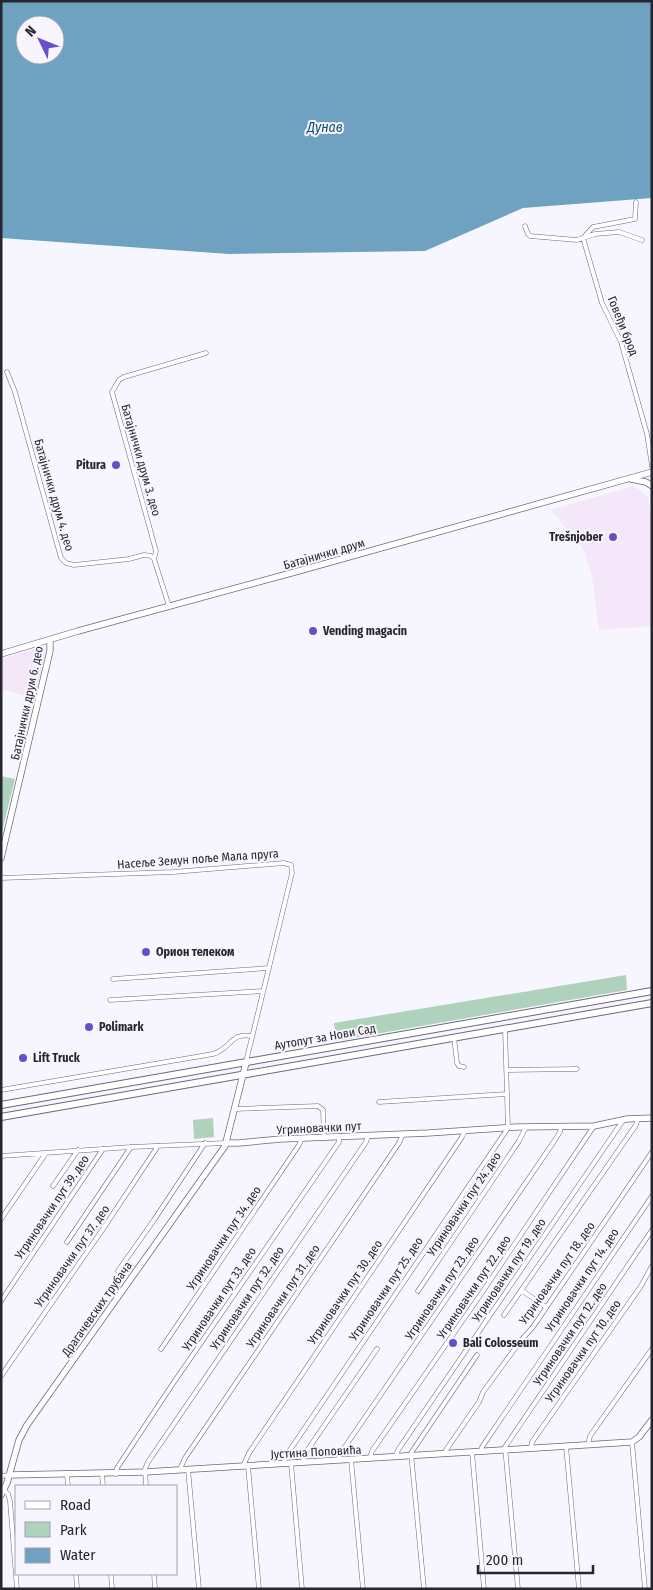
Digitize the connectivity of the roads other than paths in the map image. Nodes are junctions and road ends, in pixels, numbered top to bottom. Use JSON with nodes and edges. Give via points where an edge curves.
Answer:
{"nodes":[{"id":1,"x":636,"y":202,"type":"dead end"},
{"id":2,"x":525,"y":226,"type":"dead end"},
{"id":3,"x":583,"y":238,"type":"junction"},
{"id":4,"x":642,"y":240,"type":"dead end"},
{"id":5,"x":206,"y":353,"type":"dead end"},
{"id":6,"x":7,"y":372,"type":"dead end"},
{"id":7,"x":651,"y":451,"type":"edge"},
{"id":8,"x":652,"y":466,"type":"edge"},
{"id":9,"x":652,"y":472,"type":"edge"},
{"id":10,"x":629,"y":478,"type":"junction"},
{"id":11,"x":652,"y":486,"type":"edge"},
{"id":12,"x":154,"y":559,"type":"junction"},
{"id":13,"x":169,"y":606,"type":"junction"},
{"id":14,"x":50,"y":640,"type":"junction"},
{"id":15,"x":1,"y":654,"type":"edge"},
{"id":16,"x":1,"y":858,"type":"edge"},
{"id":17,"x":1,"y":878,"type":"edge"},
{"id":18,"x":269,"y":968,"type":"junction"},
{"id":19,"x":113,"y":979,"type":"dead end"},
{"id":20,"x":263,"y":991,"type":"junction"},
{"id":21,"x":652,"y":991,"type":"edge"},
{"id":22,"x":110,"y":1000,"type":"dead end"},
{"id":23,"x":652,"y":1003,"type":"edge"},
{"id":24,"x":504,"y":1028,"type":"junction"},
{"id":25,"x":252,"y":1036,"type":"junction"},
{"id":26,"x":454,"y":1037,"type":"junction"},
{"id":27,"x":246,"y":1063,"type":"junction"},
{"id":28,"x":464,"y":1067,"type":"dead end"},
{"id":29,"x":577,"y":1069,"type":"dead end"},
{"id":30,"x":506,"y":1070,"type":"junction"},
{"id":31,"x":242,"y":1074,"type":"junction"},
{"id":32,"x":1,"y":1090,"type":"edge"},
{"id":33,"x":507,"y":1094,"type":"junction"},
{"id":34,"x":379,"y":1102,"type":"dead end"},
{"id":35,"x":1,"y":1105,"type":"edge"},
{"id":36,"x":234,"y":1109,"type":"junction"},
{"id":37,"x":1,"y":1117,"type":"edge"},
{"id":38,"x":638,"y":1118,"type":"junction"},
{"id":39,"x":652,"y":1118,"type":"edge"},
{"id":40,"x":624,"y":1119,"type":"junction"},
{"id":41,"x":594,"y":1126,"type":"junction"},
{"id":42,"x":526,"y":1127,"type":"junction"},
{"id":43,"x":561,"y":1127,"type":"junction"},
{"id":44,"x":508,"y":1128,"type":"junction"},
{"id":45,"x":466,"y":1131,"type":"junction"},
{"id":46,"x":403,"y":1134,"type":"junction"},
{"id":47,"x":368,"y":1136,"type":"junction"},
{"id":48,"x":324,"y":1137,"type":"junction"},
{"id":49,"x":339,"y":1137,"type":"junction"},
{"id":50,"x":302,"y":1138,"type":"junction"},
{"id":51,"x":205,"y":1143,"type":"junction"},
{"id":52,"x":226,"y":1143,"type":"junction"},
{"id":53,"x":158,"y":1146,"type":"junction"},
{"id":54,"x":131,"y":1147,"type":"junction"},
{"id":55,"x":103,"y":1149,"type":"junction"},
{"id":56,"x":78,"y":1150,"type":"junction"},
{"id":57,"x":652,"y":1152,"type":"edge"},
{"id":58,"x":46,"y":1153,"type":"junction"},
{"id":59,"x":1,"y":1156,"type":"edge"},
{"id":60,"x":53,"y":1186,"type":"dead end"},
{"id":61,"x":652,"y":1196,"type":"edge"},
{"id":62,"x":1,"y":1219,"type":"edge"},
{"id":63,"x":652,"y":1230,"type":"edge"},
{"id":64,"x":67,"y":1242,"type":"dead end"},
{"id":65,"x":652,"y":1266,"type":"edge"},
{"id":66,"x":118,"y":1271,"type":"dead end"},
{"id":67,"x":521,"y":1290,"type":"junction"},
{"id":68,"x":418,"y":1291,"type":"dead end"},
{"id":69,"x":1,"y":1301,"type":"edge"},
{"id":70,"x":546,"y":1307,"type":"junction"},
{"id":71,"x":504,"y":1315,"type":"dead end"},
{"id":72,"x":161,"y":1349,"type":"dead end"},
{"id":73,"x":652,"y":1349,"type":"edge"},
{"id":74,"x":377,"y":1350,"type":"dead end"},
{"id":75,"x":477,"y":1355,"type":"dead end"},
{"id":76,"x":1,"y":1376,"type":"edge"},
{"id":77,"x":652,"y":1420,"type":"edge"},
{"id":78,"x":632,"y":1442,"type":"junction"},
{"id":79,"x":588,"y":1444,"type":"junction"},
{"id":80,"x":566,"y":1446,"type":"junction"},
{"id":81,"x":532,"y":1447,"type":"junction"},
{"id":82,"x":505,"y":1449,"type":"junction"},
{"id":83,"x":481,"y":1451,"type":"junction"},
{"id":84,"x":472,"y":1452,"type":"junction"},
{"id":85,"x":446,"y":1454,"type":"junction"},
{"id":86,"x":411,"y":1456,"type":"junction"},
{"id":87,"x":396,"y":1457,"type":"junction"},
{"id":88,"x":370,"y":1458,"type":"junction"},
{"id":89,"x":351,"y":1459,"type":"junction"},
{"id":90,"x":338,"y":1460,"type":"junction"},
{"id":91,"x":303,"y":1462,"type":"junction"},
{"id":92,"x":291,"y":1463,"type":"junction"},
{"id":93,"x":284,"y":1464,"type":"junction"},
{"id":94,"x":245,"y":1466,"type":"junction"},
{"id":95,"x":180,"y":1469,"type":"junction"},
{"id":96,"x":188,"y":1469,"type":"junction"},
{"id":97,"x":145,"y":1472,"type":"junction"},
{"id":98,"x":102,"y":1474,"type":"junction"},
{"id":99,"x":116,"y":1474,"type":"junction"},
{"id":100,"x":10,"y":1475,"type":"junction"},
{"id":101,"x":67,"y":1475,"type":"junction"},
{"id":102,"x":1,"y":1476,"type":"edge"},
{"id":103,"x":68,"y":1485,"type":"edge"},
{"id":104,"x":103,"y":1485,"type":"edge"},
{"id":105,"x":146,"y":1485,"type":"edge"},
{"id":106,"x":3,"y":1492,"type":"edge"},
{"id":107,"x":15,"y":1564,"type":"edge"},
{"id":108,"x":16,"y":1575,"type":"edge"},
{"id":109,"x":76,"y":1575,"type":"edge"},
{"id":110,"x":111,"y":1575,"type":"edge"},
{"id":111,"x":154,"y":1575,"type":"edge"},
{"id":112,"x":17,"y":1589,"type":"edge"},
{"id":113,"x":77,"y":1589,"type":"edge"},
{"id":114,"x":112,"y":1589,"type":"edge"},
{"id":115,"x":155,"y":1589,"type":"edge"},
{"id":116,"x":199,"y":1589,"type":"edge"},
{"id":117,"x":259,"y":1589,"type":"edge"},
{"id":118,"x":302,"y":1589,"type":"edge"},
{"id":119,"x":363,"y":1589,"type":"edge"},
{"id":120,"x":424,"y":1589,"type":"edge"},
{"id":121,"x":484,"y":1589,"type":"edge"},
{"id":122,"x":518,"y":1589,"type":"edge"},
{"id":123,"x":580,"y":1589,"type":"edge"},
{"id":124,"x":645,"y":1589,"type":"edge"}],
"edges":[{"from":1,"to":3,"type":"street","via":[[635,219],[594,227]]},
{"from":2,"to":3,"type":"street","via":[[530,236]]},
{"from":3,"to":4,"type":"street","via":[[618,232]]},
{"from":3,"to":7,"type":"street","name":"Говеђи брод","via":[[602,303],[621,342]]},
{"from":5,"to":12,"type":"street","name":"Батајнички друм 3. део","via":[[124,377],[112,392],[156,551]]},
{"from":6,"to":12,"type":"street","name":"Батајнички друм 4. део","via":[[61,558],[74,565],[144,555]]},
{"from":7,"to":8,"type":"street","name":"Говеђи брод"},
{"from":9,"to":10,"type":"street","name":"Батајнички друм"},
{"from":10,"to":11,"type":"street"},
{"from":10,"to":13,"type":"street","name":"Батајнички друм"},
{"from":12,"to":13,"type":"street","name":"Батајнички друм 3. део"},
{"from":13,"to":14,"type":"street","name":"Батајнички друм"},
{"from":14,"to":15,"type":"street","name":"Батајнички друм"},
{"from":14,"to":16,"type":"street","name":"Батајнички друм 6. део","via":[[50,652]]},
{"from":17,"to":18,"type":"street","name":"Насеље Земун поље Мала пруга","via":[[288,864],[292,873]]},
{"from":18,"to":19,"type":"street"},
{"from":18,"to":20,"type":"street","name":"Насеље Земун поље Мала пруга"},
{"from":20,"to":22,"type":"street"},
{"from":20,"to":25,"type":"street","name":"Насеље Земун поље Мала пруга"},
{"from":21,"to":27,"type":"main road","name":"Аутопут за Нови Сад"},
{"from":23,"to":24,"type":"main road","name":"Аутопут за Нови Сад"},
{"from":24,"to":26,"type":"main road","name":"Аутопут за Нови Сад"},
{"from":24,"to":30,"type":"street"},
{"from":25,"to":27,"type":"street","name":"Насеље Земун поље Мала пруга"},
{"from":25,"to":32,"type":"street","via":[[237,1036],[223,1050],[213,1054]]},
{"from":26,"to":28,"type":"street","via":[[457,1063]]},
{"from":26,"to":31,"type":"main road","name":"Аутопут за Нови Сад"},
{"from":27,"to":31,"type":"street","name":"Насеље Земун поље Мала пруга"},
{"from":27,"to":35,"type":"main road","name":"Аутопут за Нови Сад"},
{"from":29,"to":30,"type":"street"},
{"from":30,"to":33,"type":"street"},
{"from":31,"to":36,"type":"street","name":"Насеље Земун поље Мала пруга"},
{"from":31,"to":37,"type":"main road","name":"Аутопут за Нови Сад"},
{"from":33,"to":34,"type":"street"},
{"from":33,"to":44,"type":"street"},
{"from":36,"to":48,"type":"street","via":[[318,1106],[323,1110]]},
{"from":36,"to":52,"type":"street","name":"Насеље Земун поље Мала пруга"},
{"from":38,"to":39,"type":"street","name":"Угриновачки пут"},
{"from":38,"to":40,"type":"street","name":"Угриновачки пут"},
{"from":38,"to":67,"type":"street"},
{"from":40,"to":41,"type":"street","name":"Угриновачки пут"},
{"from":40,"to":87,"type":"street","name":"Угриновачки пут 19. део"},
{"from":41,"to":43,"type":"street","name":"Угриновачки пут"},
{"from":41,"to":88,"type":"street","name":"Угриновачки пут 22. део"},
{"from":42,"to":43,"type":"street","name":"Угриновачки пут"},
{"from":42,"to":44,"type":"street","name":"Угриновачки пут"},
{"from":42,"to":68,"type":"street","name":"Угриновачки пут 24. део"},
{"from":43,"to":90,"type":"street","name":"Угриновачки пут 23. део"},
{"from":44,"to":45,"type":"street","name":"Угриновачки пут"},
{"from":44,"to":93,"type":"street","name":"Угриновачки пут 25. део","via":[[290,1448]]},
{"from":45,"to":46,"type":"street","name":"Угриновачки пут"},
{"from":45,"to":94,"type":"street","name":"Угриновачки пут 30. део","via":[[245,1460]]},
{"from":46,"to":47,"type":"street","name":"Угриновачки пут"},
{"from":46,"to":95,"type":"street","name":"Угриновачки пут 31. део"},
{"from":47,"to":49,"type":"street","name":"Угриновачки пут"},
{"from":47,"to":97,"type":"street","name":"Угриновачки пут 32. део","via":[[151,1457]]},
{"from":48,"to":49,"type":"street","name":"Угриновачки пут"},
{"from":48,"to":50,"type":"street","name":"Угриновачки пут"},
{"from":49,"to":99,"type":"street","name":"Угриновачки пут 33. део"},
{"from":50,"to":52,"type":"street","name":"Угриновачки пут"},
{"from":50,"to":72,"type":"street","name":"Угриновачки пут 34. део"},
{"from":51,"to":52,"type":"street","name":"Угриновачки пут"},
{"from":51,"to":53,"type":"street","name":"Угриновачки пут"},
{"from":51,"to":66,"type":"street"},
{"from":52,"to":100,"type":"street","name":"Драгачевских трубача","via":[[28,1424],[16,1448]]},
{"from":53,"to":54,"type":"street","name":"Угриновачки пут"},
{"from":53,"to":76,"type":"street","name":"Угриновачки пут 37. део"},
{"from":54,"to":55,"type":"street","name":"Угриновачки пут"},
{"from":54,"to":64,"type":"street"},
{"from":55,"to":56,"type":"street","name":"Угриновачки пут"},
{"from":55,"to":69,"type":"street","name":"Угриновачки пут 39. део"},
{"from":56,"to":58,"type":"street","name":"Угриновачки пут"},
{"from":56,"to":60,"type":"street"},
{"from":57,"to":70,"type":"street","name":"Угриновачки пут 18. део"},
{"from":58,"to":59,"type":"street","name":"Угриновачки пут"},
{"from":58,"to":62,"type":"street"},
{"from":61,"to":83,"type":"street","name":"Угриновачки пут 14. део"},
{"from":63,"to":82,"type":"street","name":"Угриновачки пут 12. део"},
{"from":65,"to":81,"type":"street","name":"Угриновачки пут 10. део","via":[[532,1442]]},
{"from":67,"to":70,"type":"street"},
{"from":67,"to":71,"type":"street"},
{"from":70,"to":85,"type":"street","name":"Угриновачки пут 18. део","via":[[483,1392]]},
{"from":73,"to":79,"type":"street","via":[[590,1436]]},
{"from":74,"to":91,"type":"street","via":[[304,1455]]},
{"from":75,"to":86,"type":"street"},
{"from":77,"to":78,"type":"street"},
{"from":78,"to":79,"type":"street","name":"Јустина Поповића"},
{"from":78,"to":124,"type":"street"},
{"from":79,"to":80,"type":"street","name":"Јустина Поповића"},
{"from":80,"to":81,"type":"street","name":"Јустина Поповића"},
{"from":80,"to":123,"type":"street"},
{"from":81,"to":82,"type":"street","name":"Јустина Поповића"},
{"from":82,"to":83,"type":"street","name":"Јустина Поповића"},
{"from":82,"to":122,"type":"street"},
{"from":83,"to":84,"type":"street","name":"Јустина Поповића"},
{"from":84,"to":85,"type":"street","name":"Јустина Поповића"},
{"from":84,"to":121,"type":"street"},
{"from":85,"to":86,"type":"street","name":"Јустина Поповића"},
{"from":86,"to":87,"type":"street","name":"Јустина Поповића"},
{"from":86,"to":120,"type":"street"},
{"from":87,"to":88,"type":"street","name":"Јустина Поповића"},
{"from":88,"to":89,"type":"street","name":"Јустина Поповића"},
{"from":89,"to":90,"type":"street","name":"Јустина Поповића"},
{"from":89,"to":119,"type":"street"},
{"from":90,"to":91,"type":"street","name":"Јустина Поповића"},
{"from":91,"to":92,"type":"street","name":"Јустина Поповића"},
{"from":92,"to":93,"type":"street","name":"Јустина Поповића"},
{"from":92,"to":118,"type":"street"},
{"from":93,"to":94,"type":"street","name":"Јустина Поповића"},
{"from":94,"to":96,"type":"street","name":"Јустина Поповића"},
{"from":94,"to":117,"type":"street"},
{"from":95,"to":96,"type":"street","name":"Јустина Поповића"},
{"from":95,"to":97,"type":"street","name":"Јустина Поповића"},
{"from":96,"to":116,"type":"street"},
{"from":97,"to":99,"type":"street","name":"Јустина Поповића"},
{"from":97,"to":105,"type":"street"},
{"from":98,"to":99,"type":"street","name":"Јустина Поповића"},
{"from":98,"to":101,"type":"street","name":"Јустина Поповића"},
{"from":98,"to":104,"type":"street"},
{"from":100,"to":101,"type":"street","name":"Јустина Поповића"},
{"from":100,"to":102,"type":"street","name":"Јустина Поповића"},
{"from":100,"to":106,"type":"street","name":"Драгачевских трубача"},
{"from":101,"to":103,"type":"street"},
{"from":106,"to":107,"type":"street","via":[[8,1494],[10,1501]]},
{"from":108,"to":112,"type":"street"},
{"from":109,"to":113,"type":"street"},
{"from":110,"to":114,"type":"street"},
{"from":111,"to":115,"type":"street"}]}
